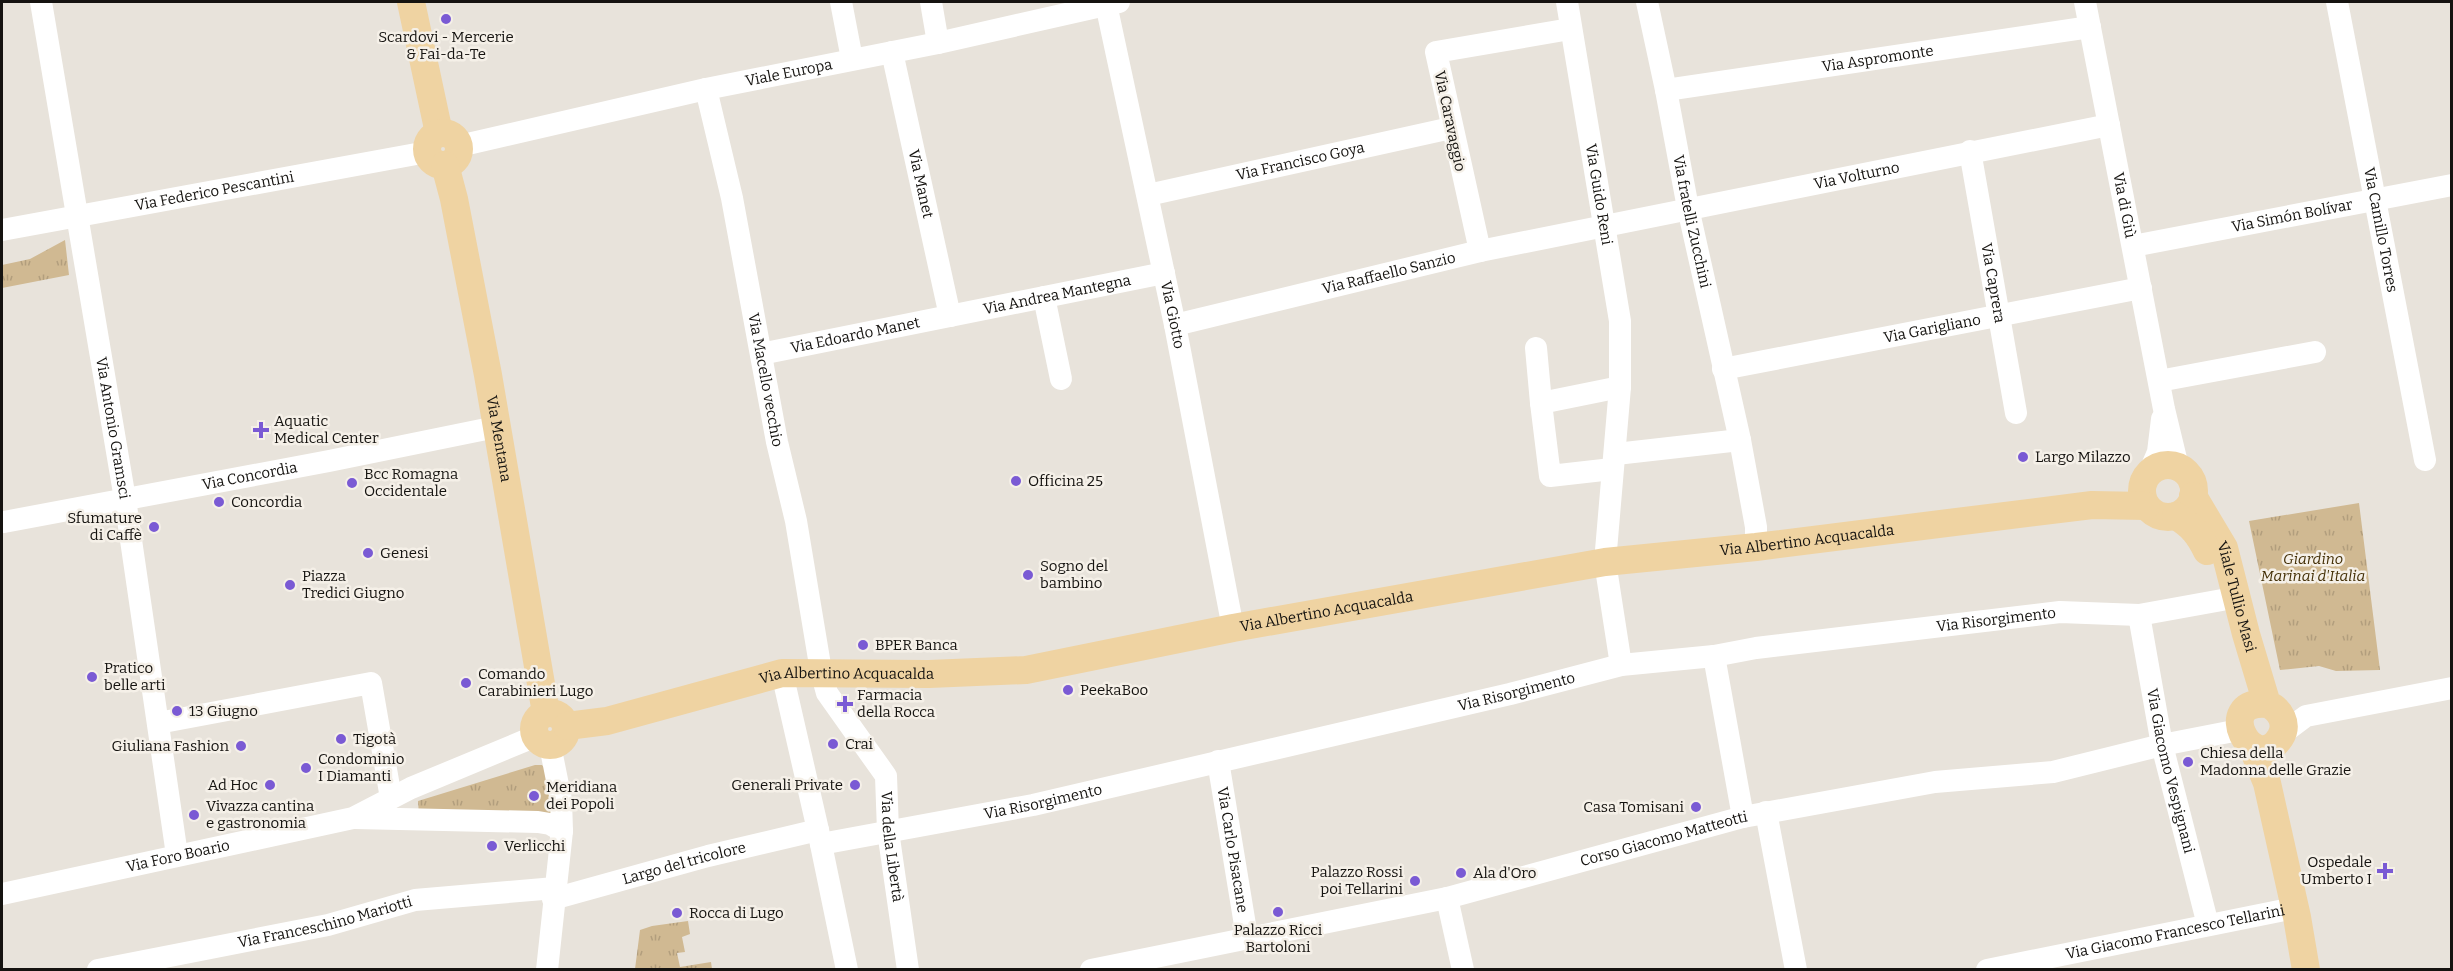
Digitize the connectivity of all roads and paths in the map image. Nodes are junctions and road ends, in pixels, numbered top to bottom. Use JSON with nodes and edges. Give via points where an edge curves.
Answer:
{"nodes":[{"id":1,"x":41,"y":2,"type":"edge"},
{"id":2,"x":412,"y":2,"type":"edge"},
{"id":3,"x":841,"y":2,"type":"edge"},
{"id":4,"x":931,"y":2,"type":"edge"},
{"id":5,"x":1567,"y":2,"type":"edge"},
{"id":6,"x":1647,"y":2,"type":"edge"},
{"id":7,"x":2085,"y":2,"type":"edge"},
{"id":8,"x":2337,"y":2,"type":"edge"},
{"id":9,"x":1113,"y":3,"type":"edge"},
{"id":10,"x":2090,"y":27,"type":"junction"},
{"id":11,"x":1570,"y":28,"type":"junction"},
{"id":12,"x":938,"y":43,"type":"junction"},
{"id":13,"x":892,"y":52,"type":"junction"},
{"id":14,"x":852,"y":59,"type":"junction"},
{"id":15,"x":706,"y":89,"type":"junction"},
{"id":16,"x":1666,"y":90,"type":"junction"},
{"id":17,"x":2109,"y":124,"type":"junction"},
{"id":18,"x":1451,"y":128,"type":"junction"},
{"id":19,"x":443,"y":149,"type":"junction"},
{"id":20,"x":1970,"y":151,"type":"junction"},
{"id":21,"x":2451,"y":185,"type":"edge"},
{"id":22,"x":1148,"y":195,"type":"junction"},
{"id":23,"x":2375,"y":198,"type":"junction"},
{"id":24,"x":1688,"y":208,"type":"junction"},
{"id":25,"x":76,"y":216,"type":"junction"},
{"id":26,"x":1604,"y":225,"type":"junction"},
{"id":27,"x":2,"y":230,"type":"edge"},
{"id":28,"x":2133,"y":246,"type":"junction"},
{"id":29,"x":1480,"y":251,"type":"junction"},
{"id":30,"x":1164,"y":273,"type":"junction"},
{"id":31,"x":2141,"y":288,"type":"junction"},
{"id":32,"x":1044,"y":297,"type":"junction"},
{"id":33,"x":950,"y":316,"type":"junction"},
{"id":34,"x":1998,"y":317,"type":"junction"},
{"id":35,"x":1175,"y":325,"type":"junction"},
{"id":36,"x":1536,"y":348,"type":"dead end"},
{"id":37,"x":2315,"y":352,"type":"dead end"},
{"id":38,"x":761,"y":354,"type":"junction"},
{"id":39,"x":1723,"y":369,"type":"junction"},
{"id":40,"x":1061,"y":379,"type":"dead end"},
{"id":41,"x":2159,"y":381,"type":"junction"},
{"id":42,"x":1620,"y":387,"type":"junction"},
{"id":43,"x":1541,"y":403,"type":"junction"},
{"id":44,"x":2164,"y":409,"type":"junction"},
{"id":45,"x":2016,"y":413,"type":"dead end"},
{"id":46,"x":496,"y":428,"type":"junction"},
{"id":47,"x":1740,"y":440,"type":"junction"},
{"id":48,"x":2425,"y":460,"type":"dead end"},
{"id":49,"x":1614,"y":462,"type":"junction"},
{"id":50,"x":2178,"y":468,"type":"junction"},
{"id":51,"x":2146,"y":488,"type":"junction"},
{"id":52,"x":125,"y":499,"type":"junction"},
{"id":53,"x":2185,"y":506,"type":"junction"},
{"id":54,"x":4,"y":522,"type":"dead end"},
{"id":55,"x":1756,"y":547,"type":"junction"},
{"id":56,"x":1605,"y":562,"type":"junction"},
{"id":57,"x":2222,"y":600,"type":"junction"},
{"id":58,"x":2139,"y":615,"type":"junction"},
{"id":59,"x":1233,"y":628,"type":"junction"},
{"id":60,"x":1714,"y":656,"type":"junction"},
{"id":61,"x":1621,"y":665,"type":"junction"},
{"id":62,"x":821,"y":671,"type":"junction"},
{"id":63,"x":782,"y":672,"type":"junction"},
{"id":64,"x":2451,"y":688,"type":"edge"},
{"id":65,"x":158,"y":723,"type":"junction"},
{"id":66,"x":2263,"y":725,"type":"junction"},
{"id":67,"x":550,"y":730,"type":"junction"},
{"id":68,"x":2162,"y":745,"type":"junction"},
{"id":69,"x":1218,"y":761,"type":"junction"},
{"id":70,"x":391,"y":798,"type":"junction"},
{"id":71,"x":1766,"y":812,"type":"junction"},
{"id":72,"x":1743,"y":817,"type":"junction"},
{"id":73,"x":353,"y":818,"type":"junction"},
{"id":74,"x":562,"y":831,"type":"junction"},
{"id":75,"x":888,"y":831,"type":"junction"},
{"id":76,"x":820,"y":837,"type":"junction"},
{"id":77,"x":177,"y":855,"type":"junction"},
{"id":78,"x":2,"y":894,"type":"edge"},
{"id":79,"x":554,"y":898,"type":"junction"},
{"id":80,"x":1447,"y":898,"type":"junction"},
{"id":81,"x":2294,"y":908,"type":"junction"},
{"id":82,"x":2208,"y":925,"type":"junction"},
{"id":83,"x":1247,"y":937,"type":"junction"},
{"id":84,"x":98,"y":969,"type":"edge"},
{"id":85,"x":547,"y":969,"type":"edge"},
{"id":86,"x":847,"y":969,"type":"edge"},
{"id":87,"x":908,"y":969,"type":"edge"},
{"id":88,"x":1091,"y":969,"type":"edge"},
{"id":89,"x":1463,"y":969,"type":"edge"},
{"id":90,"x":1796,"y":969,"type":"edge"},
{"id":91,"x":1987,"y":969,"type":"edge"},
{"id":92,"x":2306,"y":969,"type":"edge"}],
"edges":[{"from":1,"to":25,"type":"street","name":"Via Antonio Gramsci"},
{"from":2,"to":19,"type":"main road","name":"Via Mentana"},
{"from":3,"to":14,"type":"street"},
{"from":4,"to":12,"type":"street"},
{"from":5,"to":11,"type":"street","name":"Via Guido Reni"},
{"from":6,"to":16,"type":"street","name":"Via fratelli Zucchini"},
{"from":7,"to":10,"type":"street","name":"Via di Giù"},
{"from":8,"to":23,"type":"street","name":"Via Camillo Torres"},
{"from":9,"to":12,"type":"street","name":"Viale Europa"},
{"from":9,"to":22,"type":"street","name":"Via Giotto"},
{"from":10,"to":16,"type":"street","name":"Via Aspromonte"},
{"from":10,"to":17,"type":"street","name":"Via di Giù"},
{"from":11,"to":18,"type":"street","name":"Via Caravaggio","via":[[1436,52]]},
{"from":11,"to":26,"type":"street","name":"Via Guido Reni"},
{"from":12,"to":13,"type":"street","name":"Viale Europa"},
{"from":13,"to":14,"type":"street","name":"Viale Europa"},
{"from":13,"to":33,"type":"street","name":"Via Manet"},
{"from":14,"to":15,"type":"street","name":"Viale Europa"},
{"from":15,"to":19,"type":"street","name":"Viale Europa"},
{"from":15,"to":38,"type":"street","name":"Via Macello vecchio","via":[[732,198]]},
{"from":16,"to":24,"type":"street","name":"Via fratelli Zucchini"},
{"from":17,"to":20,"type":"street","name":"Via Volturno"},
{"from":17,"to":28,"type":"street","name":"Via di Giù"},
{"from":18,"to":22,"type":"street","name":"Via Francisco Goya"},
{"from":18,"to":29,"type":"street","name":"Via Caravaggio"},
{"from":19,"to":25,"type":"street","name":"Via Federico Pescantini"},
{"from":19,"to":46,"type":"main road","name":"Via Mentana"},
{"from":20,"to":24,"type":"street","name":"Via Volturno"},
{"from":20,"to":34,"type":"street","name":"Via Caprera"},
{"from":21,"to":23,"type":"street","name":"Via Simón Bolívar"},
{"from":22,"to":30,"type":"street","name":"Via Giotto"},
{"from":23,"to":28,"type":"street","name":"Via Simón Bolívar"},
{"from":23,"to":48,"type":"street","name":"Via Camillo Torres"},
{"from":24,"to":26,"type":"street","name":"Via Volturno"},
{"from":24,"to":39,"type":"street","name":"Via fratelli Zucchini"},
{"from":25,"to":27,"type":"street","name":"Via Federico Pescantini"},
{"from":25,"to":52,"type":"street","name":"Via Antonio Gramsci"},
{"from":26,"to":29,"type":"street","name":"Via Raffaello Sanzio"},
{"from":26,"to":42,"type":"street","name":"Via Guido Reni","via":[[1620,321]]},
{"from":28,"to":31,"type":"street","name":"Via di Giù"},
{"from":29,"to":35,"type":"street","name":"Via Raffaello Sanzio"},
{"from":30,"to":32,"type":"street","name":"Via Andrea Mantegna"},
{"from":30,"to":35,"type":"street","name":"Via Giotto"},
{"from":31,"to":34,"type":"street","name":"Via Garigliano"},
{"from":31,"to":41,"type":"street","name":"Via di Giù"},
{"from":32,"to":33,"type":"street","name":"Via Andrea Mantegna"},
{"from":32,"to":40,"type":"street"},
{"from":33,"to":38,"type":"street","name":"Via Edoardo Manet"},
{"from":34,"to":39,"type":"street","name":"Via Garigliano"},
{"from":34,"to":45,"type":"street","name":"Via Caprera"},
{"from":35,"to":59,"type":"street","name":"Via Giotto"},
{"from":36,"to":43,"type":"street"},
{"from":37,"to":41,"type":"street"},
{"from":38,"to":62,"type":"street","name":"Via Macello vecchio","via":[[796,520]]},
{"from":39,"to":47,"type":"street","name":"Via fratelli Zucchini"},
{"from":41,"to":44,"type":"street","name":"Via di Giù"},
{"from":42,"to":43,"type":"street"},
{"from":42,"to":49,"type":"street","name":"Via Guido Reni"},
{"from":43,"to":49,"type":"street","via":[[1550,476]]},
{"from":44,"to":50,"type":"street","name":"Via di Giù"},
{"from":44,"to":51,"type":"street","name":"Via di Giù","via":[[2158,452]]},
{"from":46,"to":52,"type":"street","name":"Via Concordia"},
{"from":46,"to":67,"type":"main road","name":"Via Mentana"},
{"from":47,"to":49,"type":"street"},
{"from":47,"to":55,"type":"street","name":"Via fratelli Zucchini"},
{"from":49,"to":56,"type":"street","name":"Via Guido Reni"},
{"from":50,"to":51,"type":"main road","via":[[2163,466]]},
{"from":50,"to":53,"type":"main road","name":"Viale Tullio Masi","via":[[2190,479]]},
{"from":51,"to":53,"type":"main road","name":"Viale Tullio Masi","via":[[2159,516]]},
{"from":51,"to":55,"type":"main road","name":"Via Albertino Acquacalda","via":[[2092,505]]},
{"from":52,"to":54,"type":"street","name":"Via Concordia"},
{"from":52,"to":65,"type":"street","name":"Via Antonio Gramsci"},
{"from":53,"to":57,"type":"main road","name":"Viale Tullio Masi","via":[[2188,524],[2199,534],[2211,560]]},
{"from":53,"to":66,"type":"main road","name":"Viale Tullio Masi","via":[[2224,548]]},
{"from":55,"to":56,"type":"main road","name":"Via Albertino Acquacalda"},
{"from":56,"to":59,"type":"main road","name":"Via Albertino Acquacalda"},
{"from":56,"to":61,"type":"street","name":"Via Guido Reni"},
{"from":57,"to":58,"type":"street","name":"Via Risorgimento"},
{"from":57,"to":66,"type":"main road","name":"Viale Tullio Masi"},
{"from":58,"to":60,"type":"street","name":"Via Risorgimento","via":[[2060,612]]},
{"from":58,"to":68,"type":"street","name":"Via Giacomo Vespignani"},
{"from":59,"to":62,"type":"main road","name":"Via Albertino Acquacalda","via":[[1026,670],[930,674]]},
{"from":60,"to":61,"type":"street","name":"Via Risorgimento"},
{"from":60,"to":72,"type":"street"},
{"from":61,"to":69,"type":"street","name":"Via Risorgimento"},
{"from":62,"to":63,"type":"main road","name":"Via Albertino Acquacalda"},
{"from":62,"to":75,"type":"street","name":"Via della Libertà","via":[[827,693],[886,776]]},
{"from":63,"to":67,"type":"main road","name":"Via Albertino Acquacalda","via":[[608,721]]},
{"from":63,"to":76,"type":"street"},
{"from":64,"to":66,"type":"street"},
{"from":65,"to":70,"type":"street","via":[[370,683]]},
{"from":65,"to":77,"type":"street","name":"Via Antonio Gramsci"},
{"from":66,"to":68,"type":"street","name":"Corso Giacomo Matteotti"},
{"from":66,"to":81,"type":"main road","name":"Viale Tullio Masi","via":[[2267,783]]},
{"from":67,"to":70,"type":"street","name":"Via Foro Boario"},
{"from":67,"to":74,"type":"street"},
{"from":68,"to":71,"type":"street","name":"Corso Giacomo Matteotti","via":[[2053,772],[1935,782]]},
{"from":68,"to":82,"type":"street","name":"Via Giacomo Vespignani"},
{"from":69,"to":75,"type":"street","name":"Via Risorgimento","via":[[1033,805]]},
{"from":69,"to":83,"type":"street","name":"Via Carlo Pisacane"},
{"from":70,"to":73,"type":"street","name":"Via Foro Boario"},
{"from":71,"to":72,"type":"street","name":"Corso Giacomo Matteotti"},
{"from":71,"to":90,"type":"street"},
{"from":72,"to":80,"type":"street","name":"Corso Giacomo Matteotti"},
{"from":73,"to":74,"type":"street","name":"Via Foro Boario","via":[[538,822]]},
{"from":73,"to":77,"type":"street","name":"Via Foro Boario"},
{"from":74,"to":79,"type":"street"},
{"from":75,"to":76,"type":"street","name":"Via Risorgimento"},
{"from":75,"to":87,"type":"street","name":"Via della Libertà"},
{"from":76,"to":79,"type":"street","name":"Largo del tricolore","via":[[697,859]]},
{"from":76,"to":86,"type":"street"},
{"from":77,"to":78,"type":"street","name":"Via Foro Boario"},
{"from":79,"to":84,"type":"street","name":"Via Franceschino Mariotti","via":[[415,900],[328,925]]},
{"from":79,"to":85,"type":"street"},
{"from":80,"to":83,"type":"street","name":"Corso Giacomo Matteotti"},
{"from":80,"to":89,"type":"street"},
{"from":81,"to":82,"type":"street","name":"Via Giacomo Francesco Tellarini"},
{"from":81,"to":92,"type":"main road","name":"Viale Tullio Masi"},
{"from":82,"to":91,"type":"street","name":"Via Giacomo Francesco Tellarini"},
{"from":83,"to":88,"type":"street","name":"Corso Giacomo Matteotti"}]}
